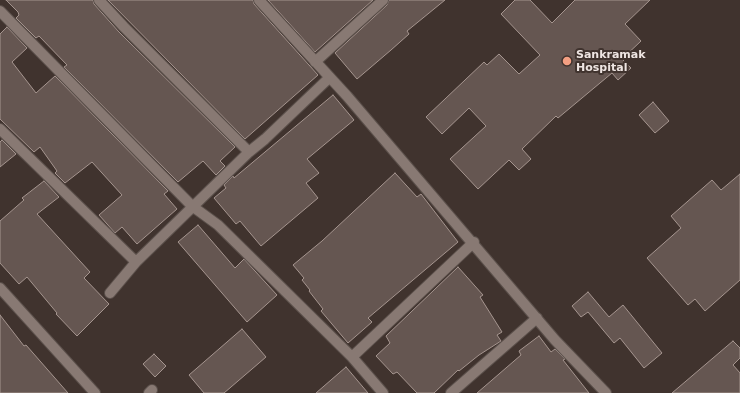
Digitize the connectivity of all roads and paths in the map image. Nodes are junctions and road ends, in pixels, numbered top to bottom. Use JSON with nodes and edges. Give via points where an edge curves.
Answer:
{"nodes":[{"id":1,"x":99,"y":0,"type":"edge"},
{"id":2,"x":259,"y":0,"type":"edge"},
{"id":3,"x":383,"y":0,"type":"edge"},
{"id":4,"x":0,"y":11,"type":"edge"},
{"id":5,"x":315,"y":62,"type":"junction"},
{"id":6,"x":329,"y":78,"type":"junction"},
{"id":7,"x":0,"y":129,"type":"edge"},
{"id":8,"x":249,"y":152,"type":"junction"},
{"id":9,"x":192,"y":206,"type":"junction"},
{"id":10,"x":474,"y":242,"type":"junction"},
{"id":11,"x":136,"y":262,"type":"junction"},
{"id":12,"x":0,"y":288,"type":"edge"},
{"id":13,"x":110,"y":293,"type":"dead end"},
{"id":14,"x":537,"y":318,"type":"junction"},
{"id":15,"x":352,"y":357,"type":"junction"},
{"id":16,"x":95,"y":393,"type":"edge"},
{"id":17,"x":383,"y":393,"type":"edge"},
{"id":18,"x":451,"y":393,"type":"edge"},
{"id":19,"x":606,"y":393,"type":"edge"}],
"edges":[{"from":1,"to":8,"type":"street"},
{"from":2,"to":5,"type":"street"},
{"from":3,"to":5,"type":"street"},
{"from":4,"to":9,"type":"street"},
{"from":5,"to":6,"type":"street"},
{"from":6,"to":8,"type":"street","via":[[265,140]]},
{"from":6,"to":10,"type":"street"},
{"from":7,"to":11,"type":"street"},
{"from":8,"to":9,"type":"street"},
{"from":9,"to":11,"type":"street"},
{"from":9,"to":15,"type":"street","via":[[218,225]]},
{"from":10,"to":14,"type":"street"},
{"from":10,"to":15,"type":"street"},
{"from":11,"to":13,"type":"street"},
{"from":12,"to":16,"type":"street"},
{"from":14,"to":18,"type":"street"},
{"from":14,"to":19,"type":"street"},
{"from":15,"to":17,"type":"street"}]}
